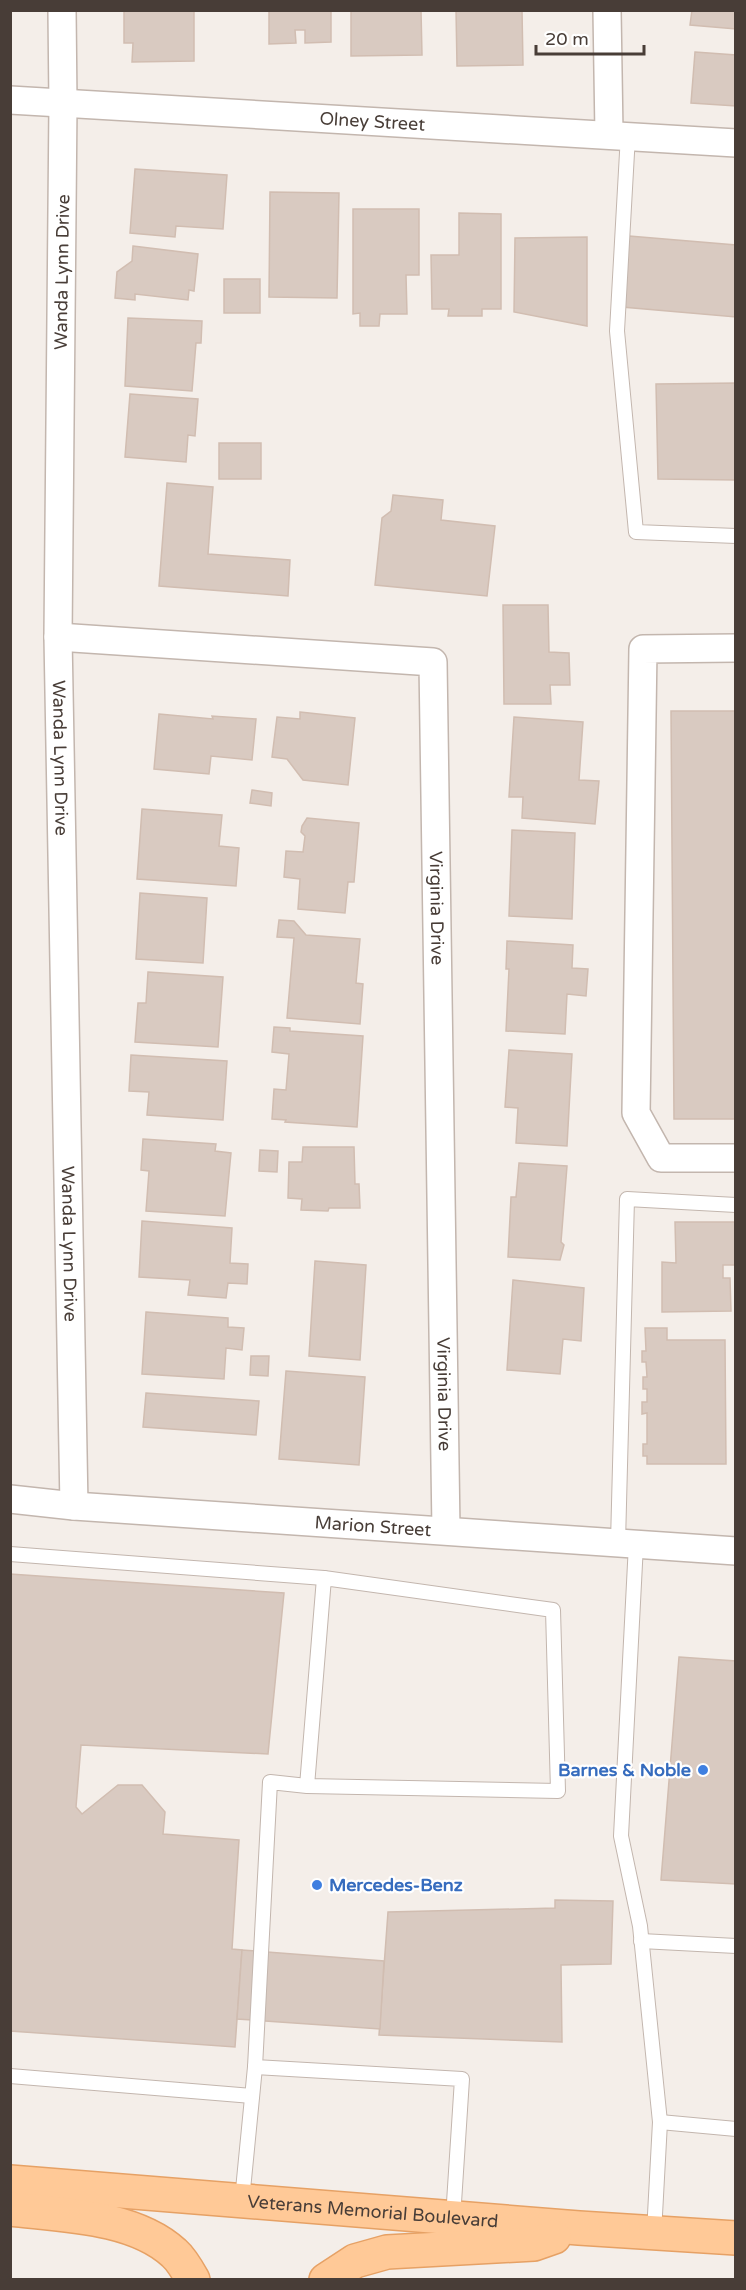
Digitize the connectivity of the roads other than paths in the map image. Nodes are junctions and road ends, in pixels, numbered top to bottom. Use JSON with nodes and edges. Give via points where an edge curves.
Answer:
{"nodes":[{"id":1,"x":62,"y":10,"type":"edge"},
{"id":2,"x":607,"y":10,"type":"edge"},
{"id":3,"x":10,"y":100,"type":"edge"},
{"id":4,"x":63,"y":104,"type":"junction"},
{"id":5,"x":618,"y":135,"type":"junction"},
{"id":6,"x":735,"y":143,"type":"edge"},
{"id":7,"x":735,"y":536,"type":"edge"},
{"id":8,"x":58,"y":637,"type":"junction"},
{"id":9,"x":735,"y":648,"type":"edge"},
{"id":10,"x":735,"y":1158,"type":"edge"},
{"id":11,"x":735,"y":1205,"type":"edge"},
{"id":12,"x":10,"y":1499,"type":"edge"},
{"id":13,"x":74,"y":1506,"type":"junction"},
{"id":14,"x":446,"y":1530,"type":"junction"},
{"id":15,"x":627,"y":1543,"type":"junction"},
{"id":16,"x":735,"y":1551,"type":"edge"},
{"id":17,"x":10,"y":1554,"type":"edge"},
{"id":18,"x":324,"y":1578,"type":"junction"},
{"id":19,"x":306,"y":1786,"type":"junction"},
{"id":20,"x":641,"y":1941,"type":"junction"},
{"id":21,"x":735,"y":1946,"type":"edge"},
{"id":22,"x":255,"y":2067,"type":"junction"},
{"id":23,"x":10,"y":2076,"type":"edge"},
{"id":24,"x":252,"y":2096,"type":"junction"},
{"id":25,"x":660,"y":2122,"type":"junction"},
{"id":26,"x":735,"y":2129,"type":"edge"},
{"id":27,"x":10,"y":2182,"type":"edge"},
{"id":28,"x":242,"y":2200,"type":"junction"},
{"id":29,"x":10,"y":2209,"type":"edge"},
{"id":30,"x":453,"y":2218,"type":"junction"},
{"id":31,"x":579,"y":2228,"type":"junction"},
{"id":32,"x":654,"y":2233,"type":"junction"},
{"id":33,"x":735,"y":2238,"type":"edge"},
{"id":34,"x":193,"y":2280,"type":"edge"},
{"id":35,"x":326,"y":2280,"type":"edge"}],
"edges":[{"from":1,"to":4,"type":"street","name":"Wanda Lynn Drive"},
{"from":2,"to":5,"type":"street"},
{"from":3,"to":4,"type":"street","name":"Olney Street"},
{"from":4,"to":5,"type":"street","name":"Olney Street"},
{"from":4,"to":8,"type":"street","name":"Wanda Lynn Drive"},
{"from":5,"to":6,"type":"street","name":"Olney Street"},
{"from":5,"to":7,"type":"lane","via":[[617,331],[636,532]]},
{"from":8,"to":13,"type":"street","name":"Wanda Lynn Drive"},
{"from":8,"to":14,"type":"street","name":"Virginia Drive","via":[[433,662]]},
{"from":9,"to":10,"type":"street","via":[[643,649],[636,1113],[661,1158]]},
{"from":11,"to":15,"type":"lane","via":[[627,1199]]},
{"from":12,"to":13,"type":"street","name":"Marion Street"},
{"from":13,"to":14,"type":"street","name":"Marion Street"},
{"from":14,"to":15,"type":"street","name":"Marion Street"},
{"from":15,"to":16,"type":"street","name":"Marion Street"},
{"from":15,"to":20,"type":"lane","via":[[621,1836]]},
{"from":17,"to":18,"type":"lane"},
{"from":18,"to":19,"type":"lane"},
{"from":18,"to":19,"type":"lane","via":[[553,1610],[558,1791]]},
{"from":19,"to":22,"type":"lane","via":[[270,1782]]},
{"from":20,"to":21,"type":"lane"},
{"from":20,"to":25,"type":"lane"},
{"from":22,"to":24,"type":"lane"},
{"from":22,"to":30,"type":"lane","via":[[462,2079]]},
{"from":23,"to":24,"type":"lane"},
{"from":24,"to":28,"type":"lane"},
{"from":25,"to":26,"type":"lane"},
{"from":25,"to":32,"type":"lane"},
{"from":27,"to":28,"type":"main road","name":"Veterans Memorial Boulevard"},
{"from":28,"to":30,"type":"main road","name":"Veterans Memorial Boulevard"},
{"from":29,"to":34,"type":"main road","via":[[100,2219],[150,2236],[175,2253]]},
{"from":30,"to":31,"type":"main road","name":"Veterans Memorial Boulevard"},
{"from":31,"to":32,"type":"main road","name":"Veterans Memorial Boulevard"},
{"from":31,"to":35,"type":"main road","via":[[534,2244],[387,2252],[355,2261]]},
{"from":32,"to":33,"type":"main road","name":"Veterans Memorial Boulevard"}]}
